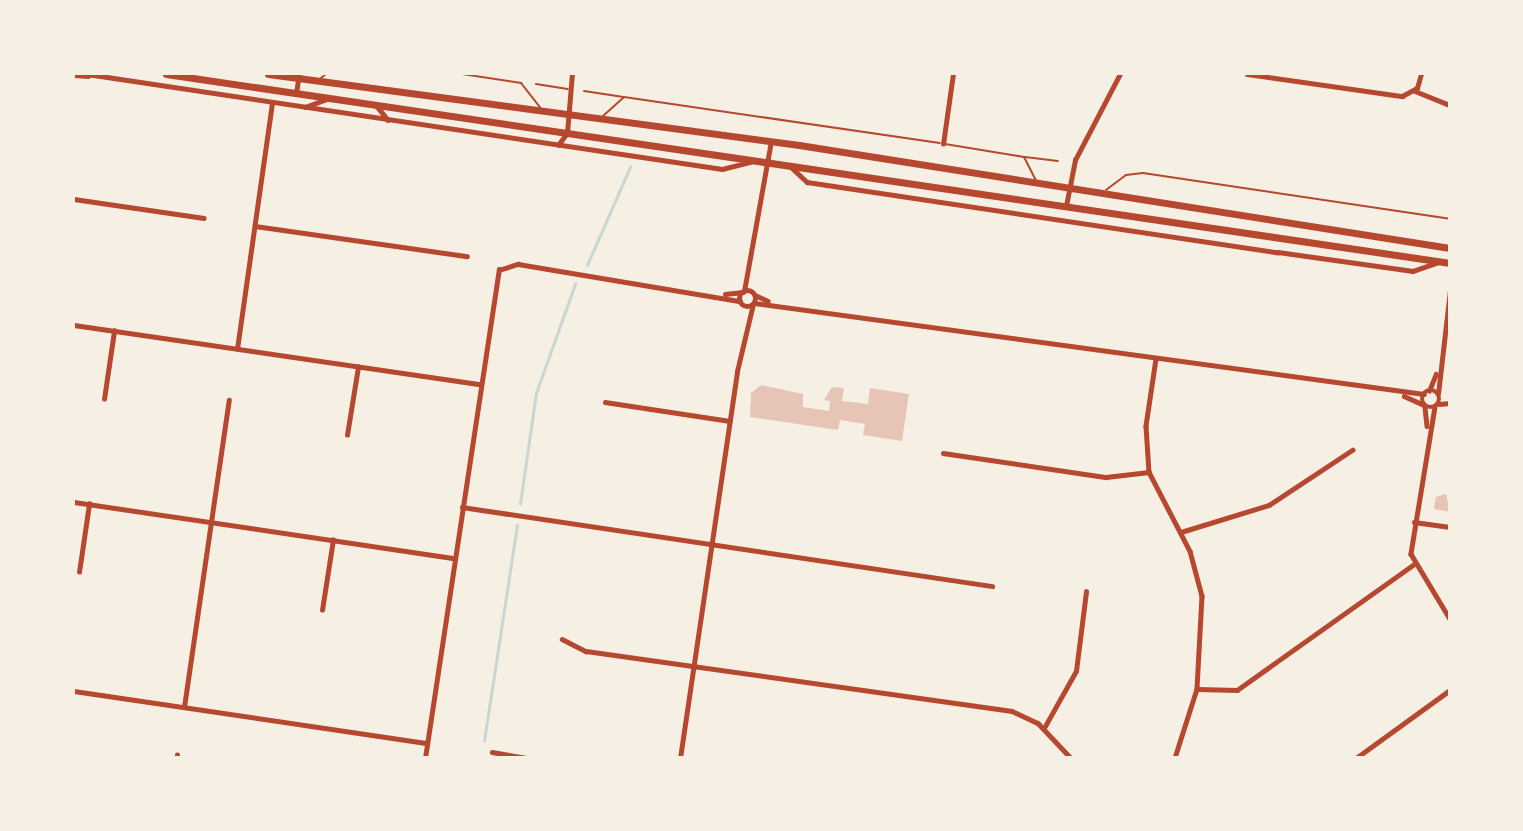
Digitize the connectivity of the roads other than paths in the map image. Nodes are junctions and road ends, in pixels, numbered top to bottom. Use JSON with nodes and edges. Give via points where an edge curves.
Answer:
{"nodes":[{"id":1,"x":166,"y":74,"type":"edge"},
{"id":2,"x":268,"y":74,"type":"edge"},
{"id":3,"x":327,"y":74,"type":"edge"},
{"id":4,"x":462,"y":74,"type":"edge"},
{"id":5,"x":572,"y":74,"type":"edge"},
{"id":6,"x":953,"y":74,"type":"edge"},
{"id":7,"x":1120,"y":74,"type":"edge"},
{"id":8,"x":1247,"y":74,"type":"edge"},
{"id":9,"x":1422,"y":74,"type":"edge"},
{"id":10,"x":74,"y":75,"type":"edge"},
{"id":11,"x":88,"y":75,"type":"edge"},
{"id":12,"x":299,"y":76,"type":"edge"},
{"id":13,"x":1282,"y":76,"type":"edge"},
{"id":14,"x":317,"y":80,"type":"junction"},
{"id":15,"x":536,"y":84,"type":"dead end"},
{"id":16,"x":573,"y":89,"type":"junction"},
{"id":17,"x":584,"y":91,"type":"dead end"},
{"id":18,"x":1415,"y":91,"type":"junction"},
{"id":19,"x":296,"y":93,"type":"junction"},
{"id":20,"x":624,"y":97,"type":"junction"},
{"id":21,"x":331,"y":98,"type":"junction"},
{"id":22,"x":272,"y":104,"type":"junction"},
{"id":23,"x":1450,"y":104,"type":"edge"},
{"id":24,"x":375,"y":105,"type":"junction"},
{"id":25,"x":303,"y":108,"type":"junction"},
{"id":26,"x":545,"y":115,"type":"junction"},
{"id":27,"x":570,"y":118,"type":"junction"},
{"id":28,"x":389,"y":121,"type":"junction"},
{"id":29,"x":597,"y":122,"type":"junction"},
{"id":30,"x":567,"y":133,"type":"junction"},
{"id":31,"x":771,"y":141,"type":"junction"},
{"id":32,"x":943,"y":144,"type":"junction"},
{"id":33,"x":557,"y":145,"type":"junction"},
{"id":34,"x":1024,"y":157,"type":"junction"},
{"id":35,"x":755,"y":161,"type":"junction"},
{"id":36,"x":1058,"y":161,"type":"dead end"},
{"id":37,"x":768,"y":163,"type":"junction"},
{"id":38,"x":790,"y":166,"type":"junction"},
{"id":39,"x":1039,"y":187,"type":"junction"},
{"id":40,"x":1068,"y":191,"type":"junction"},
{"id":41,"x":1100,"y":196,"type":"junction"},
{"id":42,"x":74,"y":199,"type":"edge"},
{"id":43,"x":1066,"y":206,"type":"junction"},
{"id":44,"x":204,"y":218,"type":"dead end"},
{"id":45,"x":1450,"y":219,"type":"edge"},
{"id":46,"x":255,"y":226,"type":"junction"},
{"id":47,"x":1450,"y":248,"type":"edge"},
{"id":48,"x":467,"y":256,"type":"dead end"},
{"id":49,"x":1440,"y":262,"type":"junction"},
{"id":50,"x":1450,"y":263,"type":"edge"},
{"id":51,"x":752,"y":272,"type":"junction"},
{"id":52,"x":743,"y":291,"type":"junction"},
{"id":53,"x":1450,"y":291,"type":"edge"},
{"id":54,"x":754,"y":294,"type":"junction"},
{"id":55,"x":724,"y":295,"type":"junction"},
{"id":56,"x":769,"y":301,"type":"junction"},
{"id":57,"x":741,"y":303,"type":"junction"},
{"id":58,"x":753,"y":304,"type":"junction"},
{"id":59,"x":74,"y":325,"type":"edge"},
{"id":60,"x":744,"y":325,"type":"junction"},
{"id":61,"x":114,"y":331,"type":"junction"},
{"id":62,"x":237,"y":349,"type":"junction"},
{"id":63,"x":1156,"y":359,"type":"junction"},
{"id":64,"x":358,"y":367,"type":"junction"},
{"id":65,"x":1438,"y":369,"type":"junction"},
{"id":66,"x":480,"y":384,"type":"junction"},
{"id":67,"x":1427,"y":392,"type":"junction"},
{"id":68,"x":1400,"y":394,"type":"junction"},
{"id":69,"x":104,"y":399,"type":"dead end"},
{"id":70,"x":229,"y":400,"type":"dead end"},
{"id":71,"x":1438,"y":400,"type":"junction"},
{"id":72,"x":605,"y":402,"type":"dead end"},
{"id":73,"x":1450,"y":402,"type":"edge"},
{"id":74,"x":1425,"y":405,"type":"junction"},
{"id":75,"x":730,"y":421,"type":"junction"},
{"id":76,"x":1428,"y":430,"type":"junction"},
{"id":77,"x":347,"y":435,"type":"dead end"},
{"id":78,"x":1352,"y":450,"type":"dead end"},
{"id":79,"x":943,"y":453,"type":"dead end"},
{"id":80,"x":1149,"y":472,"type":"junction"},
{"id":81,"x":74,"y":502,"type":"edge"},
{"id":82,"x":89,"y":504,"type":"junction"},
{"id":83,"x":462,"y":508,"type":"junction"},
{"id":84,"x":211,"y":522,"type":"junction"},
{"id":85,"x":1415,"y":522,"type":"junction"},
{"id":86,"x":1450,"y":527,"type":"edge"},
{"id":87,"x":1181,"y":532,"type":"junction"},
{"id":88,"x":332,"y":540,"type":"junction"},
{"id":89,"x":712,"y":544,"type":"junction"},
{"id":90,"x":454,"y":558,"type":"junction"},
{"id":91,"x":1413,"y":565,"type":"junction"},
{"id":92,"x":79,"y":572,"type":"dead end"},
{"id":93,"x":992,"y":586,"type":"dead end"},
{"id":94,"x":1086,"y":592,"type":"dead end"},
{"id":95,"x":322,"y":610,"type":"dead end"},
{"id":96,"x":1450,"y":619,"type":"edge"},
{"id":97,"x":562,"y":639,"type":"dead end"},
{"id":98,"x":694,"y":667,"type":"junction"},
{"id":99,"x":1197,"y":689,"type":"junction"},
{"id":100,"x":1450,"y":690,"type":"edge"},
{"id":101,"x":74,"y":691,"type":"edge"},
{"id":102,"x":184,"y":707,"type":"junction"},
{"id":103,"x":1044,"y":728,"type":"junction"},
{"id":104,"x":427,"y":743,"type":"junction"},
{"id":105,"x":492,"y":752,"type":"dead end"},
{"id":106,"x":425,"y":758,"type":"edge"},
{"id":107,"x":527,"y":758,"type":"edge"},
{"id":108,"x":680,"y":758,"type":"edge"},
{"id":109,"x":1071,"y":758,"type":"edge"},
{"id":110,"x":1175,"y":758,"type":"edge"},
{"id":111,"x":1356,"y":758,"type":"edge"}],
"edges":[{"from":1,"to":19,"type":"main road"},
{"from":2,"to":12,"type":"main road"},
{"from":3,"to":14,"type":"lane"},
{"from":4,"to":26,"type":"lane","via":[[521,83]]},
{"from":5,"to":16,"type":"street"},
{"from":6,"to":32,"type":"street"},
{"from":7,"to":40,"type":"street","via":[[1074,160]]},
{"from":8,"to":13,"type":"street"},
{"from":9,"to":18,"type":"street"},
{"from":10,"to":11,"type":"street"},
{"from":11,"to":22,"type":"street"},
{"from":12,"to":14,"type":"main road"},
{"from":12,"to":19,"type":"street"},
{"from":13,"to":18,"type":"street","via":[[1398,96]]},
{"from":14,"to":26,"type":"main road"},
{"from":15,"to":16,"type":"lane"},
{"from":16,"to":27,"type":"street"},
{"from":17,"to":20,"type":"lane"},
{"from":18,"to":23,"type":"street"},
{"from":19,"to":21,"type":"main road"},
{"from":20,"to":29,"type":"lane"},
{"from":20,"to":32,"type":"lane"},
{"from":21,"to":24,"type":"main road"},
{"from":21,"to":25,"type":"street"},
{"from":22,"to":25,"type":"street"},
{"from":22,"to":46,"type":"street"},
{"from":24,"to":28,"type":"street"},
{"from":24,"to":30,"type":"main road"},
{"from":25,"to":28,"type":"street"},
{"from":26,"to":27,"type":"main road"},
{"from":27,"to":29,"type":"main road"},
{"from":27,"to":30,"type":"street"},
{"from":28,"to":33,"type":"street"},
{"from":29,"to":31,"type":"main road"},
{"from":30,"to":33,"type":"street"},
{"from":30,"to":35,"type":"main road"},
{"from":31,"to":37,"type":"street"},
{"from":31,"to":39,"type":"main road"},
{"from":32,"to":34,"type":"lane"},
{"from":33,"to":35,"type":"street","via":[[722,169]]},
{"from":34,"to":36,"type":"lane"},
{"from":34,"to":39,"type":"lane"},
{"from":35,"to":37,"type":"main road"},
{"from":37,"to":38,"type":"main road"},
{"from":37,"to":51,"type":"street"},
{"from":38,"to":43,"type":"main road"},
{"from":38,"to":49,"type":"street","via":[[807,182],[1278,252],[1415,272]]},
{"from":39,"to":40,"type":"main road"},
{"from":40,"to":41,"type":"main road"},
{"from":40,"to":43,"type":"street"},
{"from":41,"to":45,"type":"lane","via":[[1120,178],[1143,173]]},
{"from":41,"to":47,"type":"main road"},
{"from":42,"to":44,"type":"street"},
{"from":43,"to":49,"type":"main road"},
{"from":46,"to":48,"type":"street"},
{"from":46,"to":62,"type":"street"},
{"from":49,"to":50,"type":"main road"},
{"from":51,"to":52,"type":"street"},
{"from":51,"to":54,"type":"street"},
{"from":52,"to":54,"type":"street"},
{"from":52,"to":55,"type":"street"},
{"from":52,"to":57,"type":"street"},
{"from":53,"to":65,"type":"street"},
{"from":54,"to":56,"type":"street"},
{"from":54,"to":58,"type":"street"},
{"from":55,"to":57,"type":"street"},
{"from":55,"to":66,"type":"street","via":[[503,267]]},
{"from":56,"to":58,"type":"street"},
{"from":56,"to":63,"type":"street"},
{"from":57,"to":58,"type":"street"},
{"from":57,"to":60,"type":"street"},
{"from":58,"to":60,"type":"street"},
{"from":59,"to":61,"type":"street"},
{"from":60,"to":75,"type":"street"},
{"from":61,"to":62,"type":"street"},
{"from":61,"to":69,"type":"street"},
{"from":62,"to":64,"type":"street"},
{"from":63,"to":68,"type":"street"},
{"from":63,"to":80,"type":"street","via":[[1146,435]]},
{"from":64,"to":66,"type":"street"},
{"from":64,"to":77,"type":"street"},
{"from":65,"to":67,"type":"street"},
{"from":65,"to":71,"type":"street"},
{"from":66,"to":83,"type":"street"},
{"from":67,"to":68,"type":"street"},
{"from":67,"to":71,"type":"street"},
{"from":67,"to":74,"type":"street"},
{"from":68,"to":74,"type":"street"},
{"from":70,"to":84,"type":"street"},
{"from":71,"to":73,"type":"street"},
{"from":71,"to":74,"type":"street"},
{"from":71,"to":76,"type":"street"},
{"from":72,"to":75,"type":"street"},
{"from":74,"to":76,"type":"street"},
{"from":75,"to":89,"type":"street"},
{"from":76,"to":85,"type":"street"},
{"from":78,"to":87,"type":"street","via":[[1269,505]]},
{"from":79,"to":80,"type":"street","via":[[1106,477]]},
{"from":80,"to":87,"type":"street"},
{"from":81,"to":82,"type":"street"},
{"from":82,"to":84,"type":"street"},
{"from":82,"to":92,"type":"street"},
{"from":83,"to":89,"type":"street"},
{"from":83,"to":90,"type":"street"},
{"from":84,"to":88,"type":"street"},
{"from":84,"to":102,"type":"street"},
{"from":85,"to":86,"type":"street"},
{"from":85,"to":91,"type":"street"},
{"from":87,"to":99,"type":"street","via":[[1202,596]]},
{"from":88,"to":90,"type":"street"},
{"from":88,"to":95,"type":"street"},
{"from":89,"to":93,"type":"street"},
{"from":89,"to":98,"type":"street"},
{"from":90,"to":104,"type":"street"},
{"from":91,"to":96,"type":"street"},
{"from":91,"to":99,"type":"street","via":[[1237,690]]},
{"from":94,"to":103,"type":"street","via":[[1076,671]]},
{"from":97,"to":98,"type":"street","via":[[586,651]]},
{"from":98,"to":103,"type":"street","via":[[1004,710]]},
{"from":98,"to":108,"type":"street"},
{"from":99,"to":110,"type":"street"},
{"from":100,"to":111,"type":"street"},
{"from":101,"to":102,"type":"street"},
{"from":102,"to":104,"type":"street"},
{"from":103,"to":109,"type":"street"},
{"from":104,"to":106,"type":"street"},
{"from":105,"to":107,"type":"street"}]}
